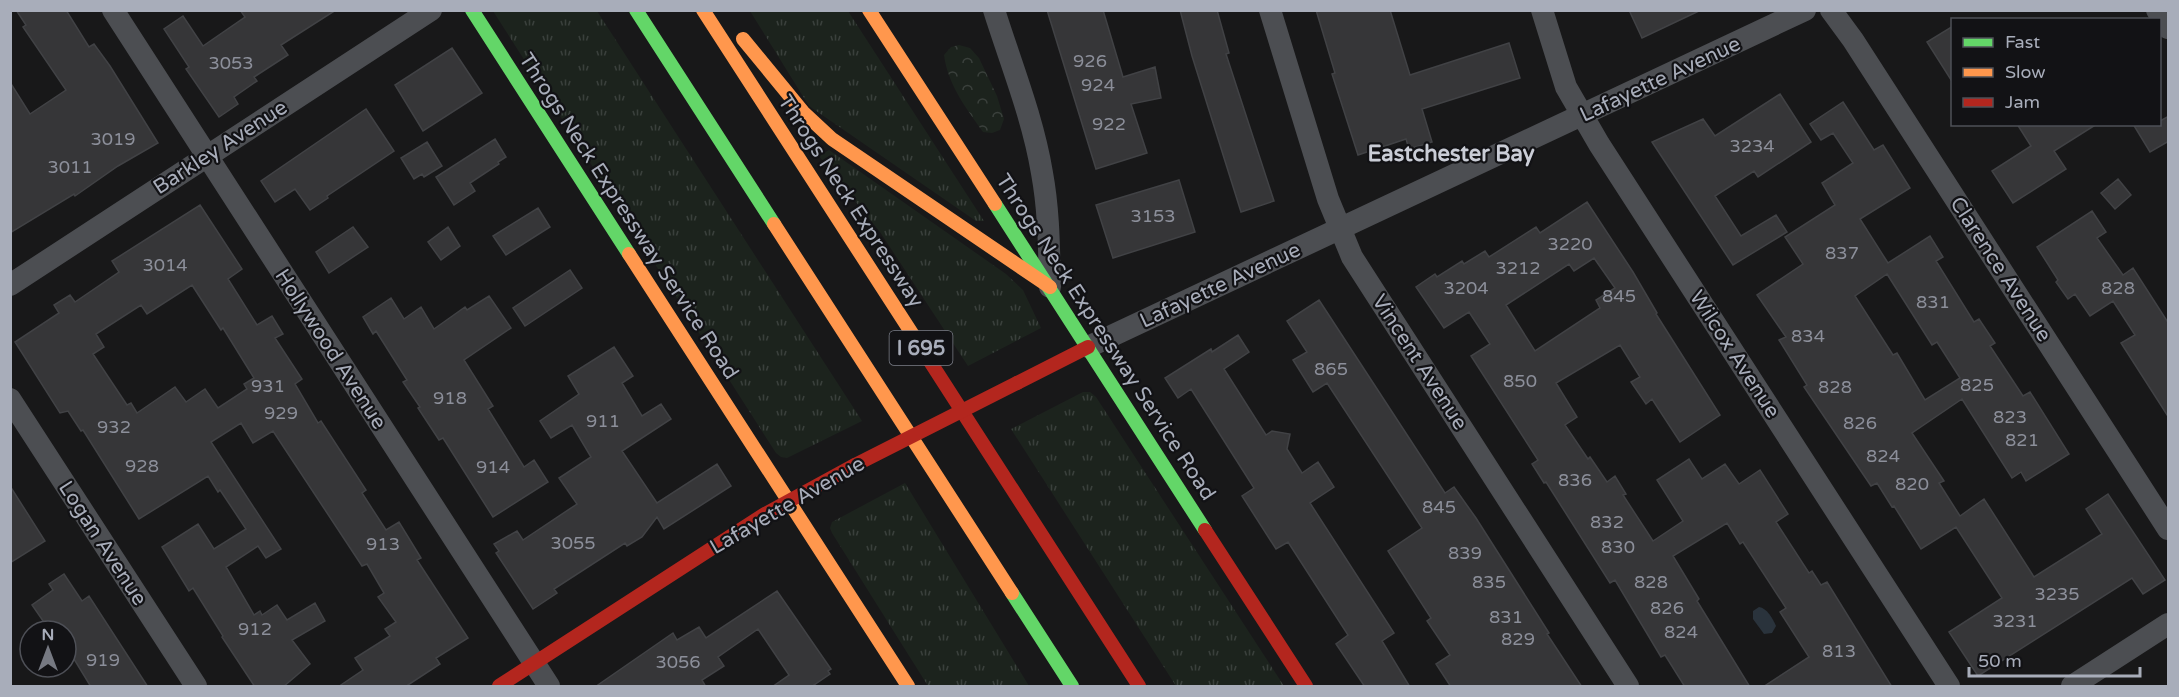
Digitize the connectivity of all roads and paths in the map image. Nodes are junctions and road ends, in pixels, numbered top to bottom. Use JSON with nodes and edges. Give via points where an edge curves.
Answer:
{"nodes":[{"id":1,"x":113,"y":10,"type":"edge"},
{"id":2,"x":431,"y":10,"type":"edge"},
{"id":3,"x":472,"y":10,"type":"edge"},
{"id":4,"x":636,"y":10,"type":"edge"},
{"id":5,"x":703,"y":10,"type":"edge"},
{"id":6,"x":869,"y":10,"type":"edge"},
{"id":7,"x":994,"y":10,"type":"edge"},
{"id":8,"x":1270,"y":10,"type":"edge"},
{"id":9,"x":1542,"y":10,"type":"edge"},
{"id":10,"x":1805,"y":10,"type":"edge"},
{"id":11,"x":1831,"y":10,"type":"edge"},
{"id":12,"x":2157,"y":10,"type":"edge"},
{"id":13,"x":2169,"y":28,"type":"edge"},
{"id":14,"x":735,"y":29,"type":"dead end"},
{"id":15,"x":1582,"y":115,"type":"junction"},
{"id":16,"x":206,"y":156,"type":"junction"},
{"id":17,"x":1340,"y":229,"type":"junction"},
{"id":18,"x":10,"y":285,"type":"edge"},
{"id":19,"x":1050,"y":287,"type":"junction"},
{"id":20,"x":1088,"y":347,"type":"junction"},
{"id":21,"x":10,"y":399,"type":"edge"},
{"id":22,"x":787,"y":500,"type":"junction"},
{"id":23,"x":2169,"y":529,"type":"edge"},
{"id":24,"x":2169,"y":624,"type":"edge"},
{"id":25,"x":534,"y":664,"type":"junction"},
{"id":26,"x":196,"y":687,"type":"edge"},
{"id":27,"x":499,"y":687,"type":"edge"},
{"id":28,"x":549,"y":687,"type":"edge"},
{"id":29,"x":908,"y":687,"type":"edge"},
{"id":30,"x":1072,"y":687,"type":"edge"},
{"id":31,"x":1139,"y":687,"type":"edge"},
{"id":32,"x":1306,"y":687,"type":"edge"},
{"id":33,"x":1628,"y":687,"type":"edge"},
{"id":34,"x":1948,"y":687,"type":"edge"},
{"id":35,"x":2072,"y":687,"type":"edge"}],
"edges":[{"from":1,"to":16,"type":"street","name":"Hollywood Avenue"},
{"from":2,"to":16,"type":"street","name":"Barkley Avenue"},
{"from":3,"to":22,"type":"main road","name":"Throgs Neck Expressway Service Road"},
{"from":4,"to":30,"type":"main road","number":"I 695"},
{"from":5,"to":31,"type":"main road","name":"Throgs Neck Expressway","number":"I 695"},
{"from":6,"to":19,"type":"main road","name":"Throgs Neck Expressway Service Road"},
{"from":7,"to":19,"type":"street","via":[[1042,171]]},
{"from":8,"to":17,"type":"street","name":"Vincent Avenue"},
{"from":9,"to":15,"type":"street","name":"Wilcox Avenue","via":[[1566,87]]},
{"from":10,"to":15,"type":"street","name":"Lafayette Avenue"},
{"from":11,"to":23,"type":"street","name":"Clarence Avenue"},
{"from":12,"to":13,"type":"street"},
{"from":14,"to":19,"type":"main road","via":[[803,112],[832,139]]},
{"from":15,"to":17,"type":"street","name":"Lafayette Avenue"},
{"from":15,"to":34,"type":"street","name":"Wilcox Avenue"},
{"from":16,"to":18,"type":"street","name":"Barkley Avenue"},
{"from":16,"to":25,"type":"street","name":"Hollywood Avenue"},
{"from":17,"to":20,"type":"street","name":"Lafayette Avenue"},
{"from":17,"to":33,"type":"street","name":"Vincent Avenue","via":[[1352,257]]},
{"from":19,"to":20,"type":"main road","name":"Throgs Neck Expressway Service Road"},
{"from":20,"to":22,"type":"main road","name":"Lafayette Avenue","bridge":true},
{"from":20,"to":32,"type":"main road","name":"Throgs Neck Expressway Service Road"},
{"from":21,"to":26,"type":"street","name":"Logan Avenue"},
{"from":22,"to":25,"type":"main road","name":"Lafayette Avenue"},
{"from":22,"to":29,"type":"main road","name":"Throgs Neck Expressway Service Road"},
{"from":24,"to":35,"type":"street"},
{"from":25,"to":27,"type":"main road","name":"Lafayette Avenue"},
{"from":25,"to":28,"type":"street","name":"Hollywood Avenue"}]}
